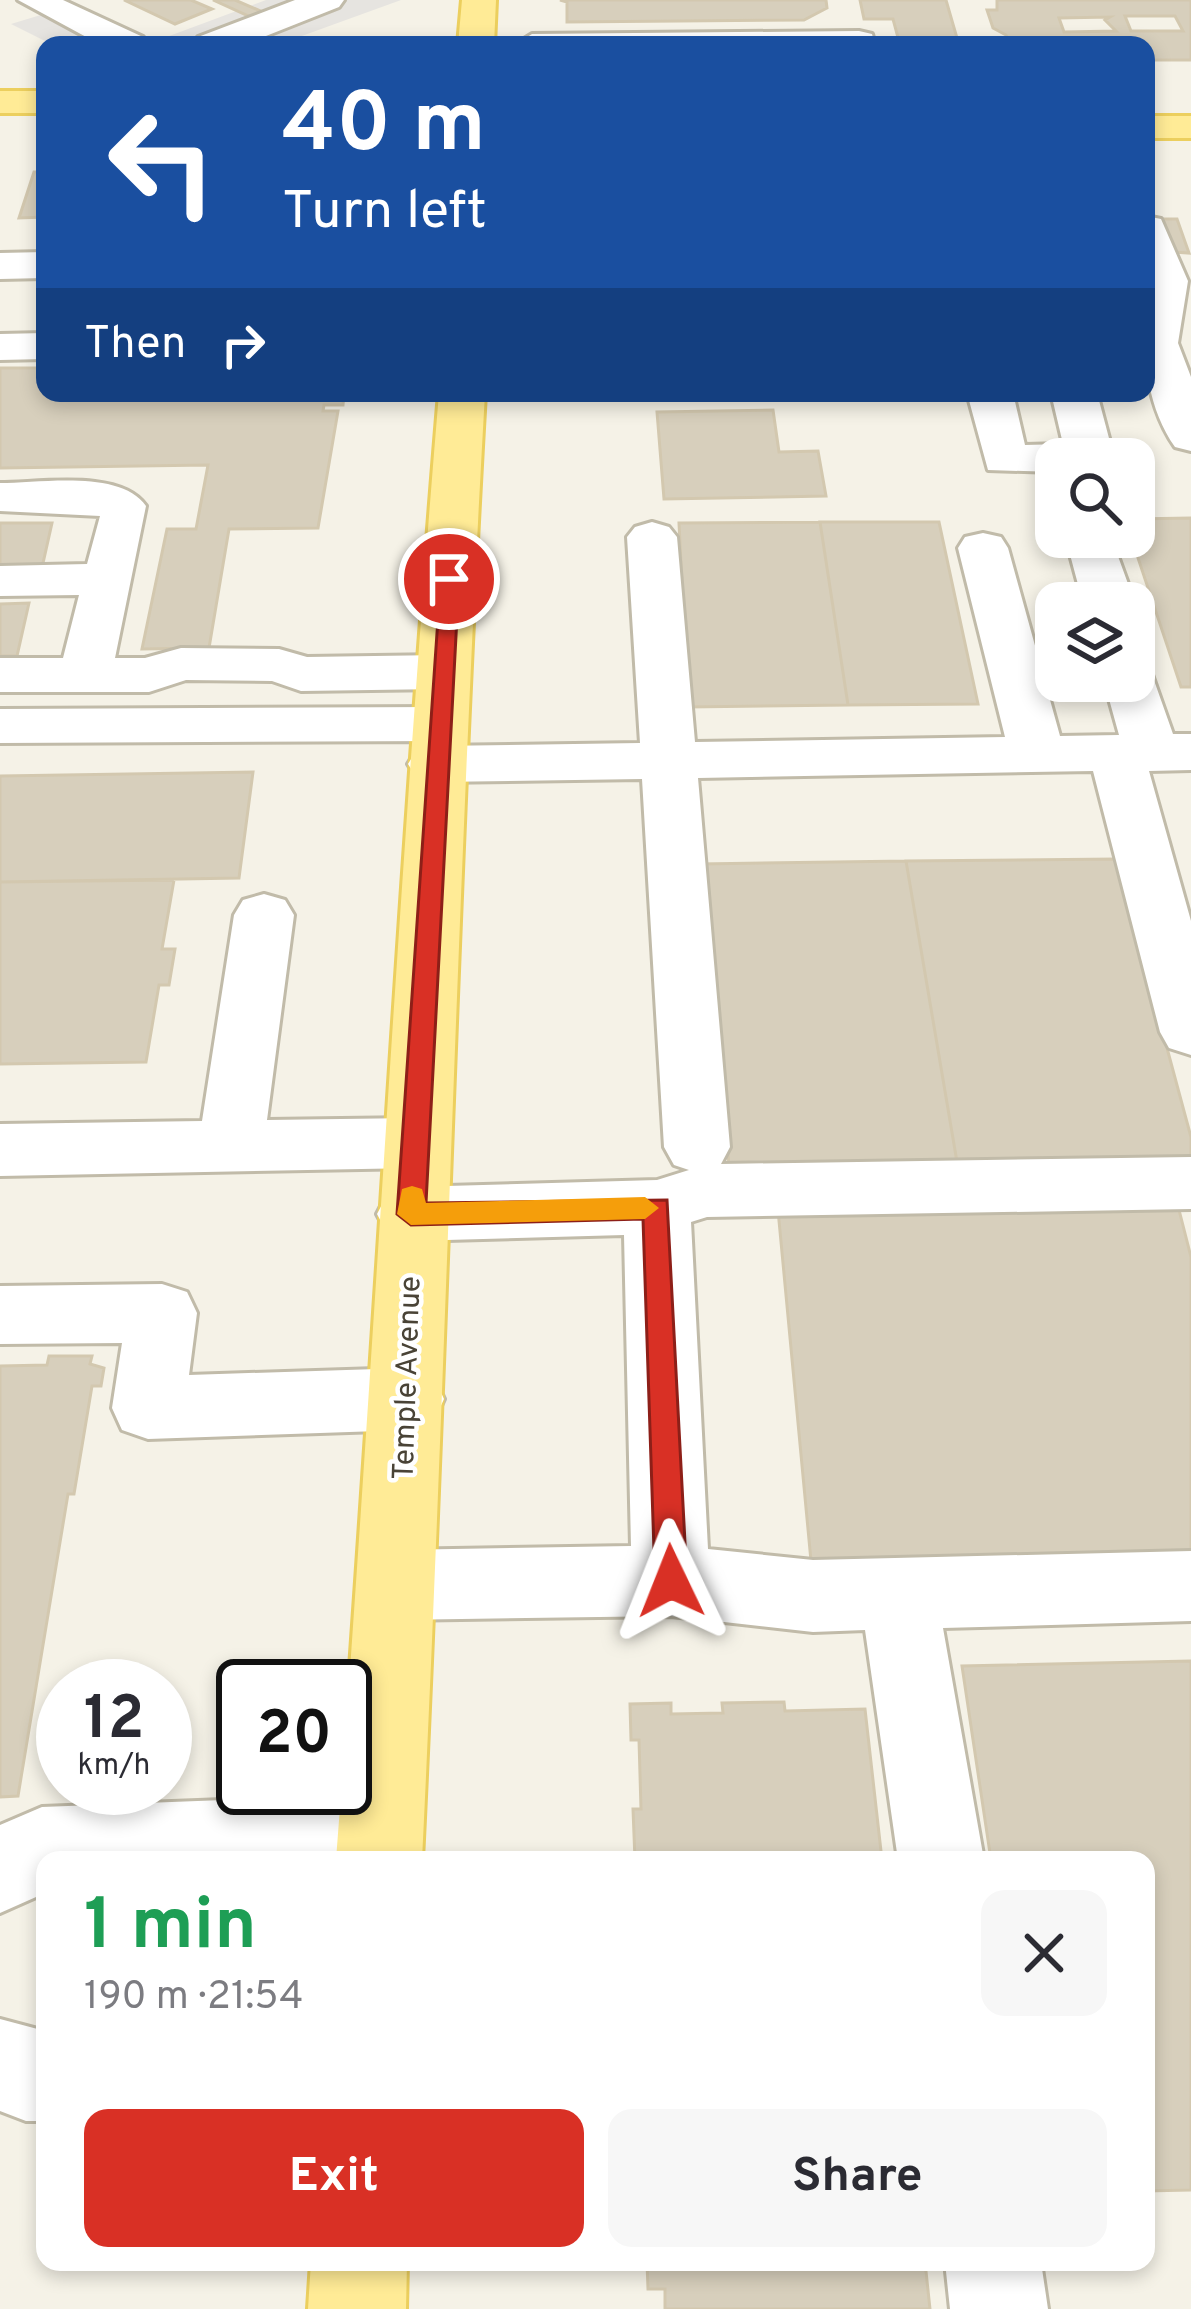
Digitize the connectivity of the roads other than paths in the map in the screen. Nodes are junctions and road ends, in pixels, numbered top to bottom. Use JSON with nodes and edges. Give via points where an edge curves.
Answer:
{"nodes":[{"id":1,"x":12,"y":0,"type":"edge"},
{"id":2,"x":35,"y":0,"type":"edge"},
{"id":3,"x":327,"y":0,"type":"edge"},
{"id":4,"x":479,"y":0,"type":"edge"},
{"id":5,"x":848,"y":0,"type":"edge"},
{"id":6,"x":0,"y":4,"type":"edge"},
{"id":7,"x":111,"y":36,"type":"edge"},
{"id":8,"x":234,"y":36,"type":"edge"},
{"id":9,"x":477,"y":36,"type":"edge"},
{"id":10,"x":858,"y":36,"type":"edge"},
{"id":11,"x":1191,"y":92,"type":"edge"},
{"id":12,"x":1155,"y":93,"type":"edge"},
{"id":13,"x":0,"y":102,"type":"edge"},
{"id":14,"x":36,"y":102,"type":"edge"},
{"id":15,"x":1191,"y":127,"type":"edge"},
{"id":16,"x":1155,"y":128,"type":"edge"},
{"id":17,"x":0,"y":137,"type":"edge"},
{"id":18,"x":36,"y":137,"type":"edge"},
{"id":19,"x":1155,"y":251,"type":"edge"},
{"id":20,"x":36,"y":265,"type":"edge"},
{"id":21,"x":0,"y":266,"type":"edge"},
{"id":22,"x":0,"y":305,"type":"edge"},
{"id":23,"x":36,"y":305,"type":"edge"},
{"id":24,"x":1155,"y":306,"type":"edge"},
{"id":25,"x":1155,"y":333,"type":"edge"},
{"id":26,"x":36,"y":346,"type":"edge"},
{"id":27,"x":0,"y":347,"type":"edge"},
{"id":28,"x":1155,"y":366,"type":"edge"},
{"id":29,"x":461,"y":402,"type":"edge"},
{"id":30,"x":992,"y":402,"type":"edge"},
{"id":31,"x":1086,"y":402,"type":"edge"},
{"id":32,"x":1153,"y":402,"type":"edge"},
{"id":33,"x":1133,"y":438,"type":"edge"},
{"id":34,"x":1152,"y":438,"type":"edge"},
{"id":35,"x":1035,"y":458,"type":"edge"},
{"id":36,"x":0,"y":496,"type":"edge"},
{"id":37,"x":652,"y":537,"type":"dead end"},
{"id":38,"x":983,"y":548,"type":"dead end"},
{"id":39,"x":108,"y":579,"type":"junction"},
{"id":40,"x":0,"y":581,"type":"edge"},
{"id":41,"x":0,"y":675,"type":"edge"},
{"id":42,"x":85,"y":675,"type":"junction"},
{"id":43,"x":1138,"y":702,"type":"edge"},
{"id":44,"x":439,"y":720,"type":"junction"},
{"id":45,"x":0,"y":726,"type":"edge"},
{"id":46,"x":1153,"y":752,"type":"edge"},
{"id":47,"x":1037,"y":754,"type":"junction"},
{"id":48,"x":664,"y":760,"type":"junction"},
{"id":49,"x":264,"y":915,"type":"dead end"},
{"id":50,"x":1191,"y":1032,"type":"edge"},
{"id":51,"x":416,"y":1143,"type":"junction"},
{"id":52,"x":231,"y":1146,"type":"junction"},
{"id":53,"x":697,"y":1147,"type":"dead end"},
{"id":54,"x":0,"y":1150,"type":"edge"},
{"id":55,"x":1191,"y":1183,"type":"edge"},
{"id":56,"x":657,"y":1208,"type":"junction"},
{"id":57,"x":411,"y":1214,"type":"junction"},
{"id":58,"x":0,"y":1316,"type":"edge"},
{"id":59,"x":408,"y":1399,"type":"junction"},
{"id":60,"x":671,"y":1581,"type":"junction"},
{"id":61,"x":396,"y":1585,"type":"junction"},
{"id":62,"x":1191,"y":1586,"type":"edge"},
{"id":63,"x":898,"y":1593,"type":"junction"},
{"id":64,"x":380,"y":1848,"type":"edge"},
{"id":65,"x":38,"y":1851,"type":"edge"},
{"id":66,"x":940,"y":1851,"type":"edge"},
{"id":67,"x":36,"y":1852,"type":"edge"},
{"id":68,"x":0,"y":1870,"type":"edge"},
{"id":69,"x":0,"y":2064,"type":"edge"},
{"id":70,"x":36,"y":2076,"type":"edge"},
{"id":71,"x":359,"y":2271,"type":"edge"},
{"id":72,"x":994,"y":2271,"type":"edge"},
{"id":73,"x":357,"y":2309,"type":"edge"},
{"id":74,"x":1000,"y":2309,"type":"edge"}],
"edges":[{"from":1,"to":6,"type":"lane"},
{"from":2,"to":7,"type":"lane"},
{"from":3,"to":8,"type":"lane"},
{"from":4,"to":9,"type":"main road"},
{"from":5,"to":10,"type":"lane"},
{"from":11,"to":12,"type":"main road"},
{"from":13,"to":14,"type":"main road"},
{"from":15,"to":16,"type":"main road"},
{"from":17,"to":18,"type":"main road"},
{"from":19,"to":24,"type":"lane","via":[[1167,281]]},
{"from":20,"to":21,"type":"lane"},
{"from":22,"to":23,"type":"lane"},
{"from":25,"to":28,"type":"lane"},
{"from":26,"to":27,"type":"lane"},
{"from":29,"to":44,"type":"main road","name":"Temple Avenue"},
{"from":30,"to":35,"type":"lane","via":[[1005,460]]},
{"from":31,"to":33,"type":"lane"},
{"from":32,"to":34,"type":"lane"},
{"from":36,"to":39,"type":"lane","via":[[122,506]]},
{"from":37,"to":48,"type":"lane"},
{"from":38,"to":47,"type":"lane"},
{"from":39,"to":40,"type":"lane"},
{"from":39,"to":42,"type":"lane"},
{"from":41,"to":42,"type":"lane"},
{"from":42,"to":44,"type":"lane","via":[[149,675],[173,689],[249,691],[279,690],[302,674]]},
{"from":43,"to":46,"type":"lane"},
{"from":44,"to":45,"type":"lane"},
{"from":44,"to":48,"type":"lane"},
{"from":44,"to":51,"type":"main road","name":"Temple Avenue"},
{"from":46,"to":47,"type":"lane"},
{"from":46,"to":50,"type":"lane"},
{"from":47,"to":48,"type":"lane"},
{"from":48,"to":53,"type":"lane"},
{"from":49,"to":52,"type":"lane"},
{"from":51,"to":52,"type":"lane"},
{"from":51,"to":57,"type":"main road","name":"Temple Avenue"},
{"from":52,"to":54,"type":"lane"},
{"from":55,"to":56,"type":"lane","via":[[707,1191]]},
{"from":56,"to":57,"type":"lane"},
{"from":56,"to":60,"type":"lane"},
{"from":57,"to":59,"type":"main road","name":"Temple Avenue"},
{"from":58,"to":59,"type":"lane","via":[[162,1313],[148,1408]]},
{"from":59,"to":61,"type":"main road","name":"Temple Avenue"},
{"from":60,"to":61,"type":"lane"},
{"from":60,"to":63,"type":"lane","via":[[813,1596]]},
{"from":61,"to":64,"type":"main road","name":"Temple Avenue"},
{"from":62,"to":63,"type":"lane"},
{"from":63,"to":66,"type":"lane"},
{"from":64,"to":65,"type":"lane"},
{"from":67,"to":68,"type":"lane"},
{"from":69,"to":70,"type":"lane"},
{"from":71,"to":73,"type":"main road"},
{"from":72,"to":74,"type":"lane"}]}
